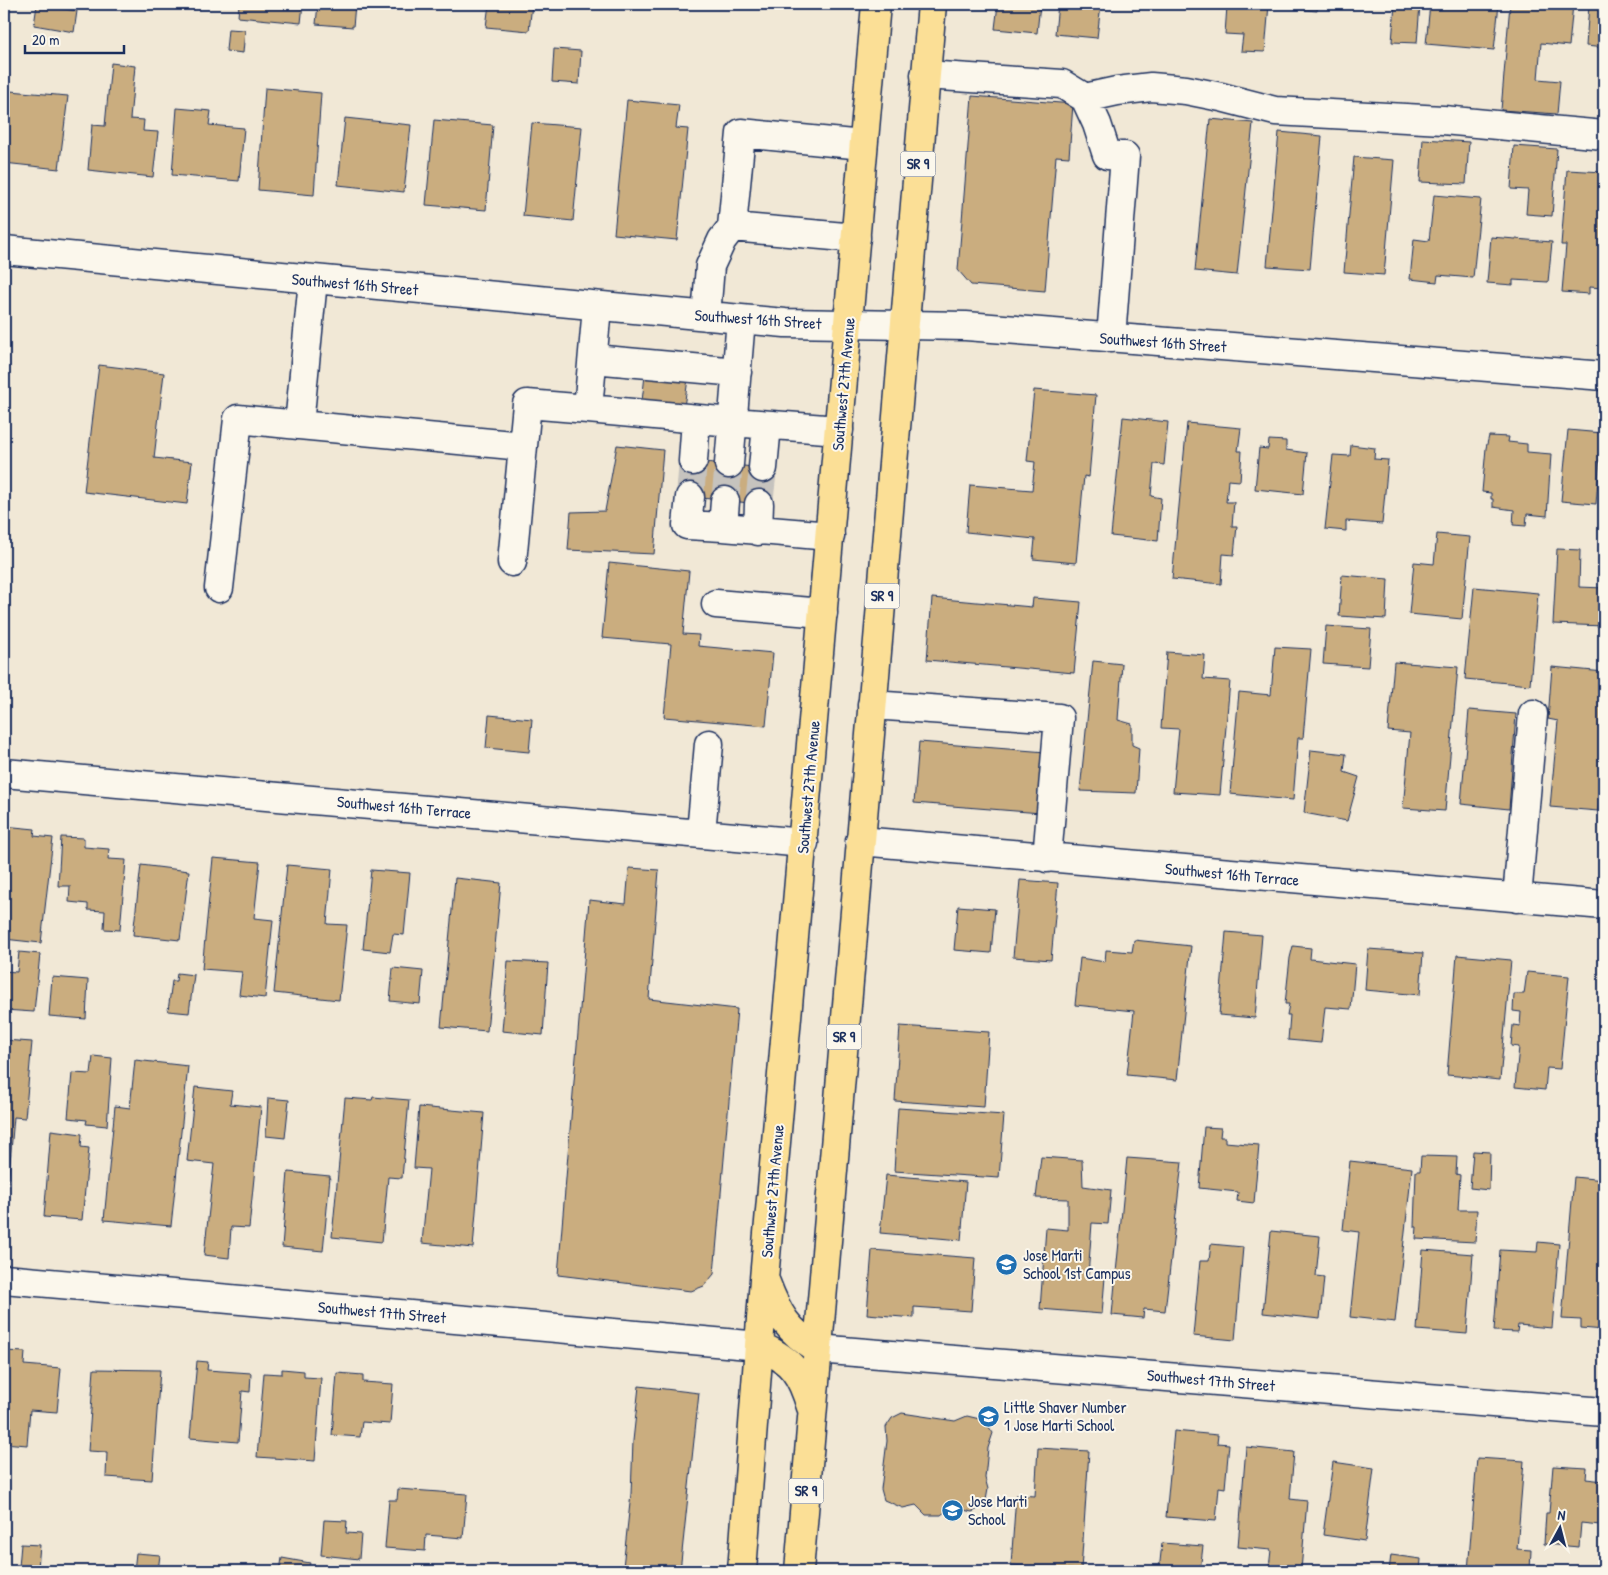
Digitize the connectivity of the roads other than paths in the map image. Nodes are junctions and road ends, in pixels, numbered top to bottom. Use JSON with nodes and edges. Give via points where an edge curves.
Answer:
{"nodes":[{"id":1,"x":876,"y":4,"type":"edge"},
{"id":2,"x":932,"y":4,"type":"edge"},
{"id":3,"x":925,"y":76,"type":"junction"},
{"id":4,"x":1085,"y":98,"type":"junction"},
{"id":5,"x":1604,"y":135,"type":"edge"},
{"id":6,"x":863,"y":145,"type":"junction"},
{"id":7,"x":732,"y":226,"type":"junction"},
{"id":8,"x":856,"y":238,"type":"junction"},
{"id":9,"x":4,"y":250,"type":"edge"},
{"id":10,"x":313,"y":280,"type":"junction"},
{"id":11,"x":597,"y":307,"type":"junction"},
{"id":12,"x":706,"y":316,"type":"junction"},
{"id":13,"x":741,"y":320,"type":"junction"},
{"id":14,"x":849,"y":324,"type":"junction"},
{"id":15,"x":905,"y":325,"type":"junction"},
{"id":16,"x":1111,"y":338,"type":"junction"},
{"id":17,"x":593,"y":359,"type":"junction"},
{"id":18,"x":737,"y":372,"type":"junction"},
{"id":19,"x":1604,"y":376,"type":"edge"},
{"id":20,"x":588,"y":409,"type":"junction"},
{"id":21,"x":696,"y":419,"type":"junction"},
{"id":22,"x":732,"y":422,"type":"junction"},
{"id":23,"x":299,"y":425,"type":"junction"},
{"id":24,"x":767,"y":425,"type":"junction"},
{"id":25,"x":839,"y":430,"type":"junction"},
{"id":26,"x":523,"y":446,"type":"junction"},
{"id":27,"x":693,"y":461,"type":"tunnel mouth"},
{"id":28,"x":729,"y":464,"type":"tunnel mouth"},
{"id":29,"x":763,"y":468,"type":"tunnel mouth"},
{"id":30,"x":690,"y":497,"type":"tunnel mouth"},
{"id":31,"x":830,"y":536,"type":"junction"},
{"id":32,"x":512,"y":562,"type":"dead end"},
{"id":33,"x":219,"y":588,"type":"dead end"},
{"id":34,"x":716,"y":604,"type":"dead end"},
{"id":35,"x":823,"y":613,"type":"junction"},
{"id":36,"x":872,"y":704,"type":"junction"},
{"id":37,"x":1533,"y":714,"type":"dead end"},
{"id":38,"x":709,"y":744,"type":"dead end"},
{"id":39,"x":4,"y":773,"type":"edge"},
{"id":40,"x":701,"y":833,"type":"junction"},
{"id":41,"x":860,"y":841,"type":"junction"},
{"id":42,"x":804,"y":843,"type":"junction"},
{"id":43,"x":1047,"y":858,"type":"junction"},
{"id":44,"x":1517,"y":898,"type":"junction"},
{"id":45,"x":1604,"y":905,"type":"edge"},
{"id":46,"x":4,"y":1279,"type":"edge"},
{"id":47,"x":764,"y":1279,"type":"junction"},
{"id":48,"x":760,"y":1346,"type":"junction"},
{"id":49,"x":818,"y":1349,"type":"junction"},
{"id":50,"x":812,"y":1411,"type":"junction"},
{"id":51,"x":1604,"y":1412,"type":"edge"},
{"id":52,"x":742,"y":1571,"type":"edge"},
{"id":53,"x":799,"y":1571,"type":"edge"}],
"edges":[{"from":1,"to":6,"type":"highway","name":"Southwest 27th Avenue"},
{"from":2,"to":3,"type":"highway","number":"SR 9"},
{"from":3,"to":4,"type":"street","via":[[1062,84]]},
{"from":3,"to":15,"type":"highway","number":"SR 9"},
{"from":4,"to":5,"type":"street","via":[[1151,87],[1195,92],[1275,111],[1443,120]]},
{"from":4,"to":16,"type":"street","via":[[1107,155],[1125,156]]},
{"from":6,"to":7,"type":"street","via":[[741,133]]},
{"from":6,"to":8,"type":"highway","name":"Southwest 27th Avenue"},
{"from":7,"to":8,"type":"street"},
{"from":7,"to":12,"type":"street","via":[[710,266]]},
{"from":8,"to":14,"type":"highway","name":"Southwest 27th Avenue"},
{"from":9,"to":10,"type":"street","name":"Southwest 16th Street"},
{"from":10,"to":11,"type":"street","name":"Southwest 16th Street"},
{"from":10,"to":23,"type":"street"},
{"from":11,"to":12,"type":"street","name":"Southwest 16th Street"},
{"from":11,"to":17,"type":"street"},
{"from":12,"to":13,"type":"street","name":"Southwest 16th Street"},
{"from":13,"to":14,"type":"street","name":"Southwest 16th Street"},
{"from":13,"to":18,"type":"street"},
{"from":14,"to":15,"type":"street","name":"Southwest 16th Street"},
{"from":14,"to":25,"type":"highway","name":"Southwest 27th Avenue"},
{"from":15,"to":16,"type":"street","name":"Southwest 16th Street","via":[[966,326]]},
{"from":15,"to":36,"type":"highway","number":"SR 9"},
{"from":16,"to":19,"type":"street","name":"Southwest 16th Street"},
{"from":17,"to":18,"type":"street"},
{"from":17,"to":20,"type":"street"},
{"from":18,"to":22,"type":"street"},
{"from":20,"to":21,"type":"street"},
{"from":20,"to":26,"type":"street","via":[[527,404]]},
{"from":21,"to":22,"type":"street"},
{"from":21,"to":27,"type":"street"},
{"from":22,"to":24,"type":"street"},
{"from":22,"to":28,"type":"street"},
{"from":23,"to":26,"type":"street"},
{"from":23,"to":33,"type":"street","via":[[238,419]]},
{"from":24,"to":25,"type":"street"},
{"from":24,"to":29,"type":"street"},
{"from":25,"to":31,"type":"highway","name":"Southwest 27th Avenue"},
{"from":26,"to":32,"type":"street"},
{"from":30,"to":31,"type":"street","via":[[687,525],[724,514],[759,517]]},
{"from":31,"to":35,"type":"highway","name":"Southwest 27th Avenue"},
{"from":34,"to":35,"type":"street"},
{"from":35,"to":42,"type":"highway","name":"Southwest 27th Avenue"},
{"from":36,"to":41,"type":"highway","number":"SR 9"},
{"from":36,"to":43,"type":"street","via":[[1059,718]]},
{"from":37,"to":44,"type":"street"},
{"from":38,"to":40,"type":"street"},
{"from":39,"to":40,"type":"street","name":"Southwest 16th Terrace"},
{"from":40,"to":42,"type":"street","name":"Southwest 16th Terrace"},
{"from":41,"to":43,"type":"street","name":"Southwest 16th Terrace"},
{"from":41,"to":49,"type":"highway","number":"SR 9"},
{"from":42,"to":47,"type":"highway","name":"Southwest 27th Avenue"},
{"from":43,"to":44,"type":"street","name":"Southwest 16th Terrace"},
{"from":44,"to":45,"type":"street","name":"Southwest 16th Terrace"},
{"from":46,"to":48,"type":"street","name":"Southwest 17th Street"},
{"from":47,"to":48,"type":"highway","name":"Southwest 27th Avenue"},
{"from":47,"to":49,"type":"highway","via":[[786,1324],[801,1339]]},
{"from":48,"to":50,"type":"highway","via":[[791,1366],[804,1383]]},
{"from":48,"to":52,"type":"highway","name":"Southwest 27th Avenue"},
{"from":49,"to":50,"type":"highway","number":"SR 9"},
{"from":49,"to":51,"type":"street","name":"Southwest 17th Street"},
{"from":50,"to":53,"type":"highway","number":"SR 9"}]}
